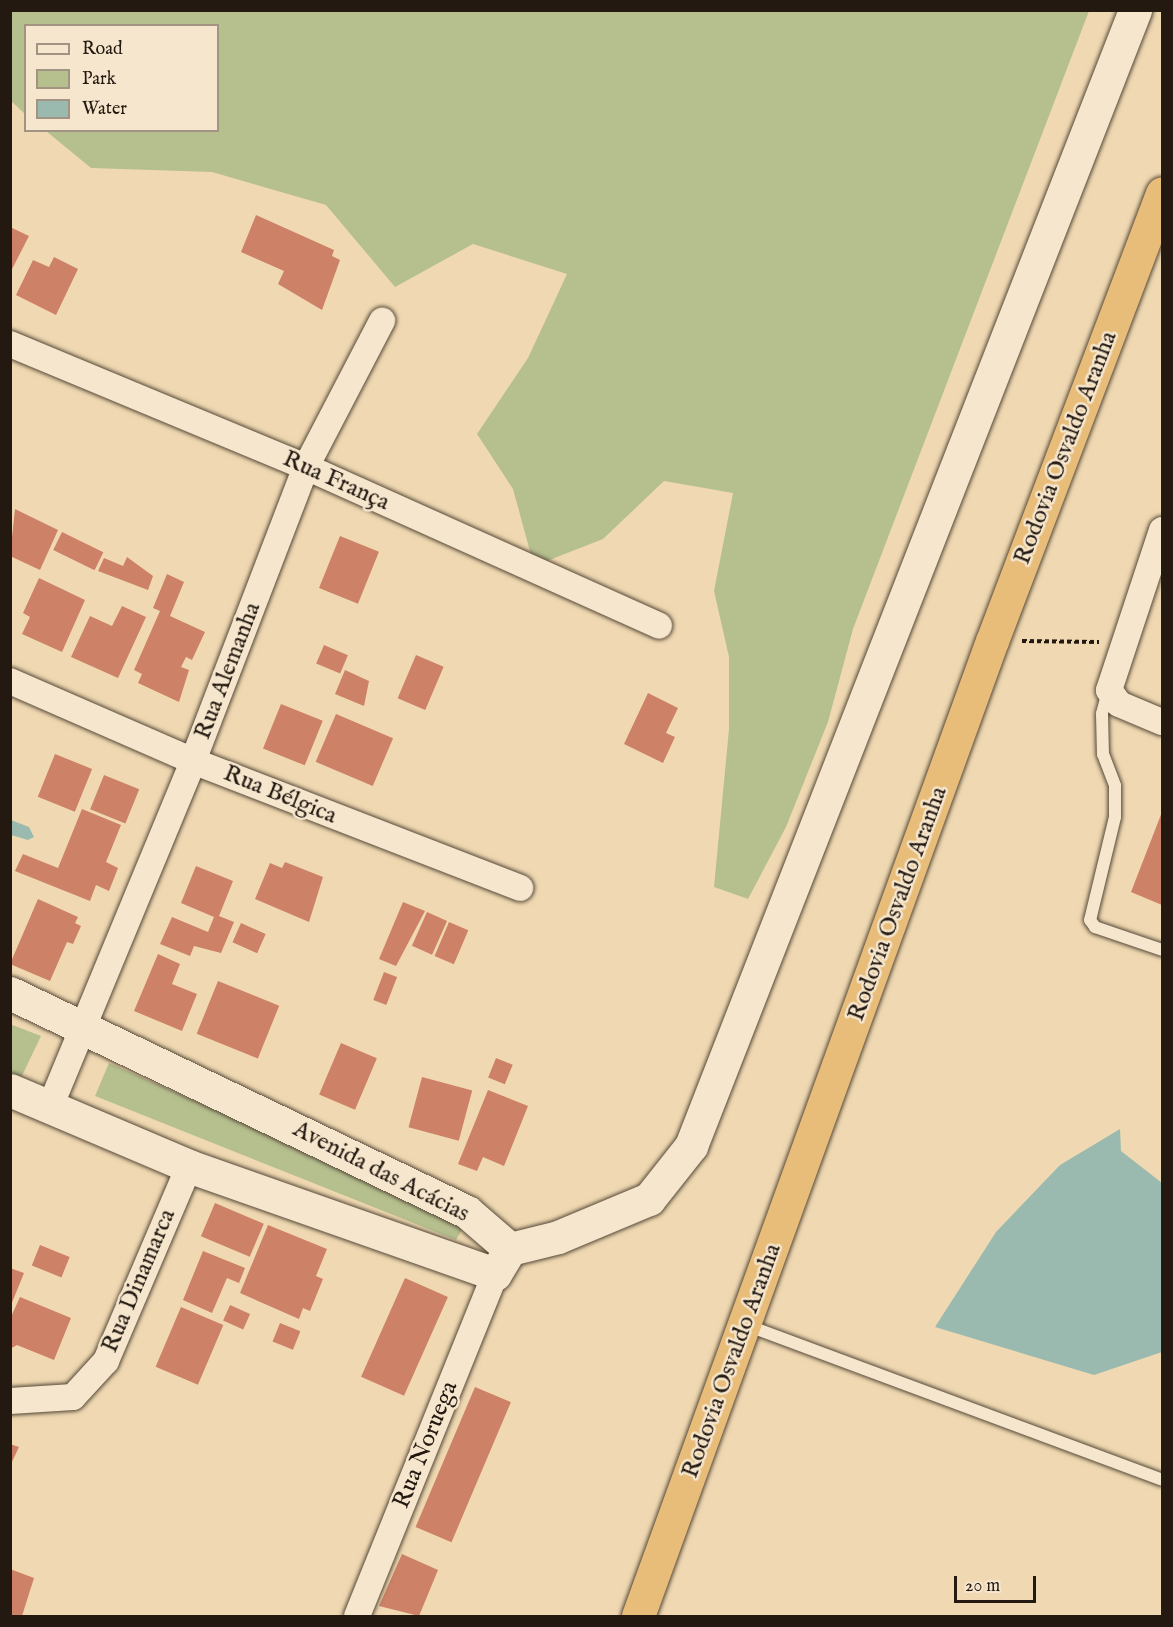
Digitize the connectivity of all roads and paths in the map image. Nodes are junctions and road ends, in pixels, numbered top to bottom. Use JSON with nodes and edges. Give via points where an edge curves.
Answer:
{"nodes":[{"id":1,"x":1135,"y":10,"type":"edge"},
{"id":2,"x":1162,"y":193,"type":"edge"},
{"id":3,"x":382,"y":321,"type":"dead end"},
{"id":4,"x":10,"y":344,"type":"edge"},
{"id":5,"x":306,"y":467,"type":"junction"},
{"id":6,"x":1162,"y":530,"type":"edge"},
{"id":7,"x":659,"y":626,"type":"dead end"},
{"id":8,"x":992,"y":641,"type":"junction"},
{"id":9,"x":1114,"y":665,"type":"junction"},
{"id":10,"x":10,"y":681,"type":"edge"},
{"id":11,"x":1109,"y":690,"type":"junction"},
{"id":12,"x":1162,"y":722,"type":"edge"},
{"id":13,"x":193,"y":761,"type":"junction"},
{"id":14,"x":520,"y":888,"type":"dead end"},
{"id":15,"x":1162,"y":951,"type":"edge"},
{"id":16,"x":10,"y":993,"type":"edge"},
{"id":17,"x":82,"y":1024,"type":"junction"},
{"id":18,"x":10,"y":1090,"type":"edge"},
{"id":19,"x":50,"y":1107,"type":"junction"},
{"id":20,"x":189,"y":1166,"type":"junction"},
{"id":21,"x":502,"y":1262,"type":"junction"},
{"id":22,"x":746,"y":1325,"type":"junction"},
{"id":23,"x":10,"y":1401,"type":"edge"},
{"id":24,"x":1162,"y":1480,"type":"edge"},
{"id":25,"x":357,"y":1617,"type":"edge"},
{"id":26,"x":638,"y":1617,"type":"edge"}],
"edges":[{"from":1,"to":21,"type":"street","via":[[691,1146],[649,1199]]},
{"from":2,"to":8,"type":"highway","name":"Rodovia Osvaldo Aranha"},
{"from":3,"to":5,"type":"street","name":"Rua Alemanha"},
{"from":4,"to":5,"type":"street","name":"Rua França"},
{"from":5,"to":7,"type":"street","name":"Rua França"},
{"from":5,"to":13,"type":"street","name":"Rua Alemanha"},
{"from":6,"to":9,"type":"street"},
{"from":8,"to":9,"type":"path","via":[[1100,642]]},
{"from":8,"to":22,"type":"highway","name":"Rodovia Osvaldo Aranha"},
{"from":9,"to":11,"type":"street"},
{"from":10,"to":13,"type":"street","name":"Rua Bélgica"},
{"from":11,"to":12,"type":"street","via":[[1119,704]]},
{"from":11,"to":15,"type":"lane","via":[[1102,714],[1103,754],[1115,786],[1115,817],[1090,920],[1095,927]]},
{"from":13,"to":14,"type":"street","name":"Rua Bélgica"},
{"from":13,"to":17,"type":"street","name":"Rua Alemanha"},
{"from":16,"to":17,"type":"street","name":"Avenida das Acácias"},
{"from":17,"to":19,"type":"street","name":"Rua Alemanha"},
{"from":17,"to":21,"type":"street","name":"Avenida das Acácias","via":[[466,1212]]},
{"from":18,"to":19,"type":"street","name":"Avenida das Acácias"},
{"from":19,"to":20,"type":"street","name":"Avenida das Acácias"},
{"from":20,"to":21,"type":"street","name":"Avenida das Acácias"},
{"from":20,"to":23,"type":"street","name":"Rua Dinamarca","via":[[106,1361],[73,1397]]},
{"from":21,"to":25,"type":"street","name":"Rua Noruega"},
{"from":22,"to":24,"type":"lane"},
{"from":22,"to":26,"type":"highway","name":"Rodovia Osvaldo Aranha"}]}
